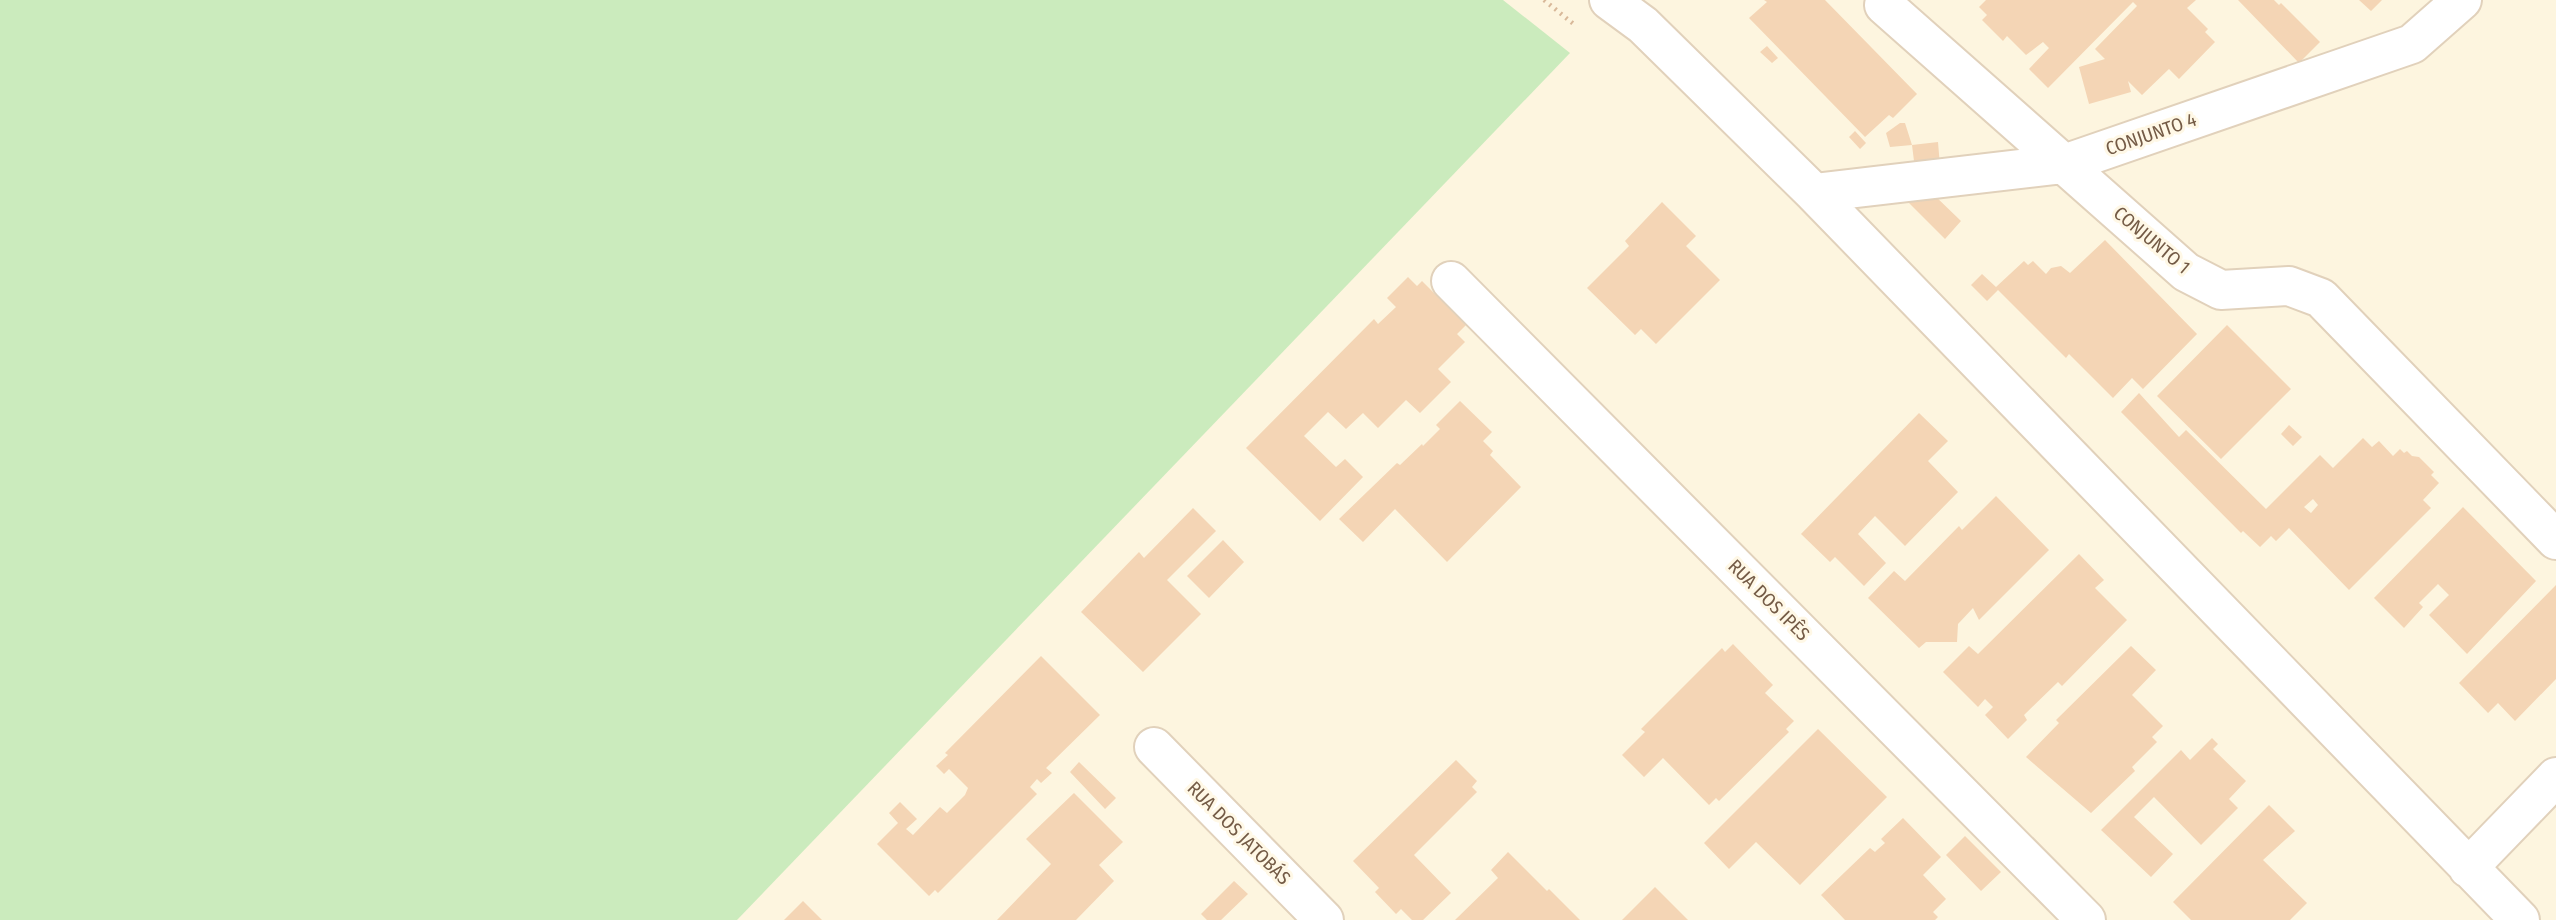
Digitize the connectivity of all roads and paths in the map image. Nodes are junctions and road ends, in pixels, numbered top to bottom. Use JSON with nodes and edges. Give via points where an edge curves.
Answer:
{"nodes":[{"id":1,"x":1609,"y":0,"type":"edge"},
{"id":2,"x":2462,"y":0,"type":"edge"},
{"id":3,"x":1884,"y":5,"type":"dead end"},
{"id":4,"x":2064,"y":164,"type":"junction"},
{"id":5,"x":1814,"y":194,"type":"junction"},
{"id":6,"x":1451,"y":281,"type":"dead end"},
{"id":7,"x":2556,"y":540,"type":"edge"},
{"id":8,"x":1154,"y":747,"type":"dead end"},
{"id":9,"x":2556,"y":777,"type":"edge"},
{"id":10,"x":2468,"y":867,"type":"junction"},
{"id":11,"x":1324,"y":920,"type":"edge"},
{"id":12,"x":2086,"y":920,"type":"edge"},
{"id":13,"x":2520,"y":920,"type":"edge"}],
"edges":[{"from":1,"to":5,"type":"street","via":[[1643,25]]},
{"from":2,"to":4,"type":"street","name":"CONJUNTO 4","via":[[2412,44]]},
{"from":3,"to":4,"type":"street","name":"CONJUNTO 1"},
{"from":4,"to":5,"type":"street","name":"CONJUNTO 4"},
{"from":4,"to":7,"type":"street","name":"CONJUNTO 1","via":[[2186,272],[2221,290],[2289,286],[2321,298]]},
{"from":5,"to":10,"type":"street"},
{"from":6,"to":12,"type":"street","name":"RUA DOS IPÊS"},
{"from":8,"to":11,"type":"street","name":"RUA DOS JATOBÁS"},
{"from":9,"to":10,"type":"street"},
{"from":10,"to":13,"type":"street"}]}
